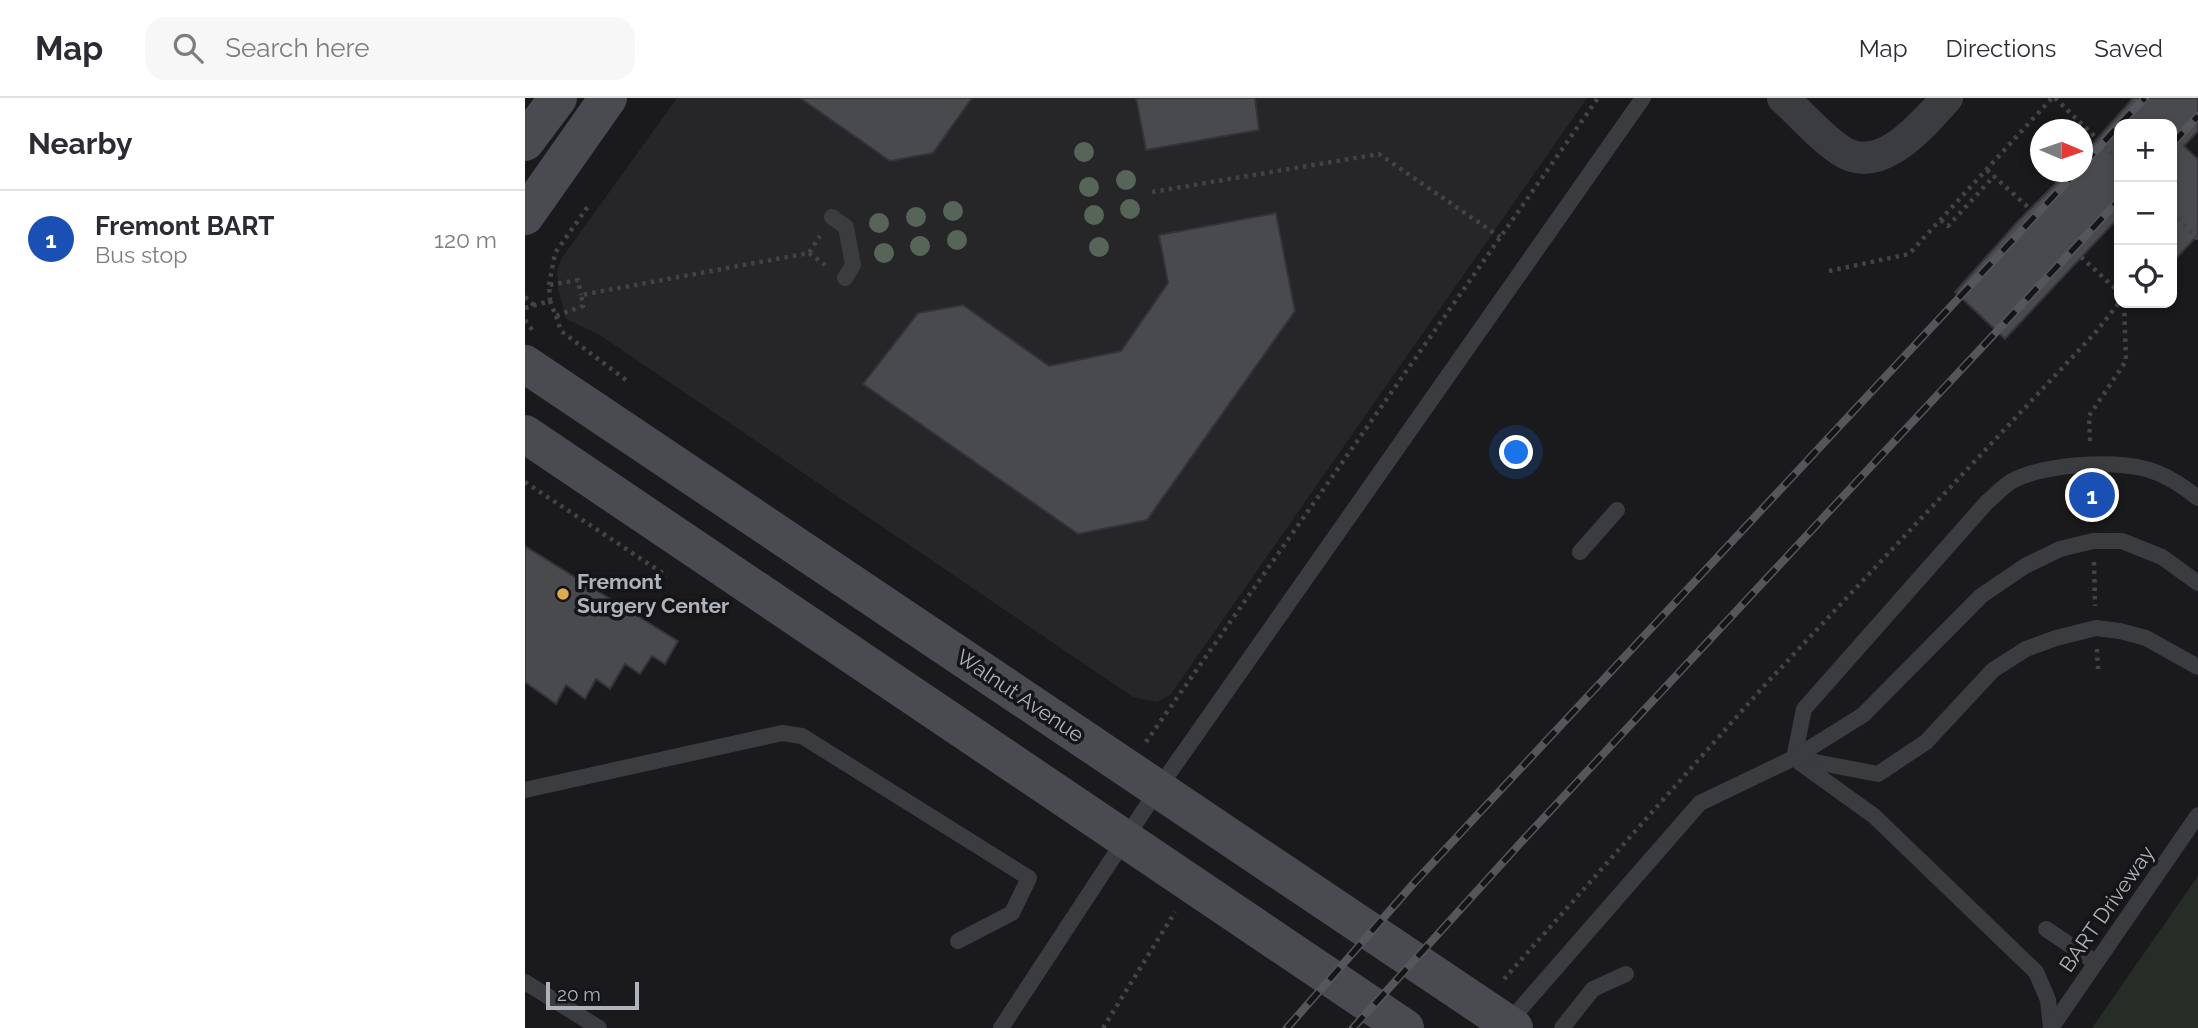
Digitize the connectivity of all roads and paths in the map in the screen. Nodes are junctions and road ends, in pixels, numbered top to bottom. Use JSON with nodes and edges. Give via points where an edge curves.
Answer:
{"nodes":[{"id":1,"x":558,"y":98,"type":"edge"},
{"id":2,"x":608,"y":98,"type":"edge"},
{"id":3,"x":1598,"y":98,"type":"edge"},
{"id":4,"x":1643,"y":98,"type":"edge"},
{"id":5,"x":1783,"y":98,"type":"edge"},
{"id":6,"x":1947,"y":98,"type":"edge"},
{"id":7,"x":2054,"y":98,"type":"edge"},
{"id":8,"x":525,"y":142,"type":"edge"},
{"id":9,"x":2114,"y":155,"type":"edge"},
{"id":10,"x":1987,"y":170,"type":"junction"},
{"id":11,"x":1994,"y":176,"type":"junction"},
{"id":12,"x":1152,"y":192,"type":"dead end"},
{"id":13,"x":589,"y":205,"type":"dead end"},
{"id":14,"x":2029,"y":208,"type":"dead end"},
{"id":15,"x":525,"y":216,"type":"edge"},
{"id":16,"x":832,"y":218,"type":"dead end"},
{"id":17,"x":2177,"y":218,"type":"edge"},
{"id":18,"x":1941,"y":220,"type":"junction"},
{"id":19,"x":1500,"y":237,"type":"junction"},
{"id":20,"x":2198,"y":239,"type":"edge"},
{"id":21,"x":799,"y":255,"type":"dead end"},
{"id":22,"x":2081,"y":257,"type":"dead end"},
{"id":23,"x":1829,"y":271,"type":"dead end"},
{"id":24,"x":845,"y":278,"type":"dead end"},
{"id":25,"x":549,"y":285,"type":"junction"},
{"id":26,"x":2114,"y":287,"type":"edge"},
{"id":27,"x":581,"y":295,"type":"junction"},
{"id":28,"x":525,"y":298,"type":"edge"},
{"id":29,"x":550,"y":301,"type":"junction"},
{"id":30,"x":535,"y":306,"type":"junction"},
{"id":31,"x":525,"y":308,"type":"edge"},
{"id":32,"x":2115,"y":308,"type":"edge"},
{"id":33,"x":556,"y":316,"type":"junction"},
{"id":34,"x":525,"y":364,"type":"edge"},
{"id":35,"x":626,"y":380,"type":"dead end"},
{"id":36,"x":525,"y":434,"type":"edge"},
{"id":37,"x":2198,"y":498,"type":"edge"},
{"id":38,"x":1617,"y":510,"type":"dead end"},
{"id":39,"x":1580,"y":552,"type":"dead end"},
{"id":40,"x":2198,"y":583,"type":"edge"},
{"id":41,"x":2198,"y":667,"type":"edge"},
{"id":42,"x":1794,"y":758,"type":"junction"},
{"id":43,"x":1142,"y":779,"type":"junction"},
{"id":44,"x":525,"y":790,"type":"edge"},
{"id":45,"x":2198,"y":815,"type":"edge"},
{"id":46,"x":1123,"y":839,"type":"junction"},
{"id":47,"x":1177,"y":908,"type":"dead end"},
{"id":48,"x":2046,"y":929,"type":"dead end"},
{"id":49,"x":958,"y":941,"type":"dead end"},
{"id":50,"x":2095,"y":962,"type":"junction"},
{"id":51,"x":1626,"y":974,"type":"dead end"},
{"id":52,"x":525,"y":982,"type":"edge"},
{"id":53,"x":1500,"y":1019,"type":"edge"},
{"id":54,"x":599,"y":1028,"type":"edge"},
{"id":55,"x":1001,"y":1028,"type":"edge"},
{"id":56,"x":1103,"y":1028,"type":"edge"},
{"id":57,"x":1405,"y":1028,"type":"edge"},
{"id":58,"x":1562,"y":1028,"type":"edge"},
{"id":59,"x":2051,"y":1028,"type":"edge"}],
"edges":[{"from":1,"to":8,"type":"main road"},
{"from":2,"to":15,"type":"main road"},
{"from":3,"to":19,"type":"path"},
{"from":4,"to":43,"type":"lane"},
{"from":5,"to":6,"type":"street","via":[[1840,151],[1858,159],[1887,152],[1913,134]]},
{"from":7,"to":9,"type":"path"},
{"from":7,"to":10,"type":"path"},
{"from":10,"to":11,"type":"path"},
{"from":10,"to":18,"type":"path"},
{"from":11,"to":14,"type":"path"},
{"from":11,"to":18,"type":"path","via":[[1948,226]]},
{"from":12,"to":19,"type":"path","via":[[1379,154]]},
{"from":13,"to":25,"type":"path","via":[[555,253]]},
{"from":16,"to":24,"type":"lane","via":[[846,227],[853,265]]},
{"from":17,"to":20,"type":"path"},
{"from":18,"to":23,"type":"path","via":[[1909,254]]},
{"from":19,"to":43,"type":"path"},
{"from":21,"to":27,"type":"path"},
{"from":22,"to":26,"type":"path"},
{"from":25,"to":27,"type":"path","via":[[578,280]]},
{"from":25,"to":29,"type":"path"},
{"from":27,"to":33,"type":"path","via":[[583,306]]},
{"from":28,"to":30,"type":"path"},
{"from":29,"to":30,"type":"path"},
{"from":29,"to":33,"type":"path"},
{"from":30,"to":31,"type":"path"},
{"from":32,"to":53,"type":"path","via":[[1756,695]]},
{"from":33,"to":35,"type":"path","via":[[561,331]]},
{"from":34,"to":43,"type":"main road","name":"Walnut Avenue"},
{"from":36,"to":46,"type":"main road"},
{"from":37,"to":42,"type":"lane","via":[[2147,469],[2117,465],[2043,470],[2012,482],[1987,502],[1804,709]]},
{"from":38,"to":39,"type":"lane"},
{"from":40,"to":42,"type":"lane","via":[[2162,557],[2122,541],[2093,541],[2060,549],[1981,596],[1863,715]]},
{"from":41,"to":42,"type":"lane","via":[[2146,638],[2096,628],[2026,649],[1993,670],[1926,741],[1878,774]]},
{"from":42,"to":53,"type":"lane","via":[[1700,803]]},
{"from":42,"to":59,"type":"lane","via":[[1874,816],[2036,972],[2048,1000]]},
{"from":43,"to":46,"type":"lane"},
{"from":43,"to":53,"type":"main road","name":"Walnut Avenue"},
{"from":44,"to":49,"type":"lane","via":[[782,733],[802,736],[1029,878],[1012,913]]},
{"from":45,"to":50,"type":"lane","name":"BART Driveway"},
{"from":46,"to":55,"type":"lane"},
{"from":46,"to":57,"type":"main road"},
{"from":47,"to":56,"type":"path"},
{"from":48,"to":50,"type":"lane"},
{"from":50,"to":59,"type":"lane","name":"BART Driveway"},
{"from":51,"to":58,"type":"lane","via":[[1593,989]]},
{"from":52,"to":54,"type":"lane"}]}
